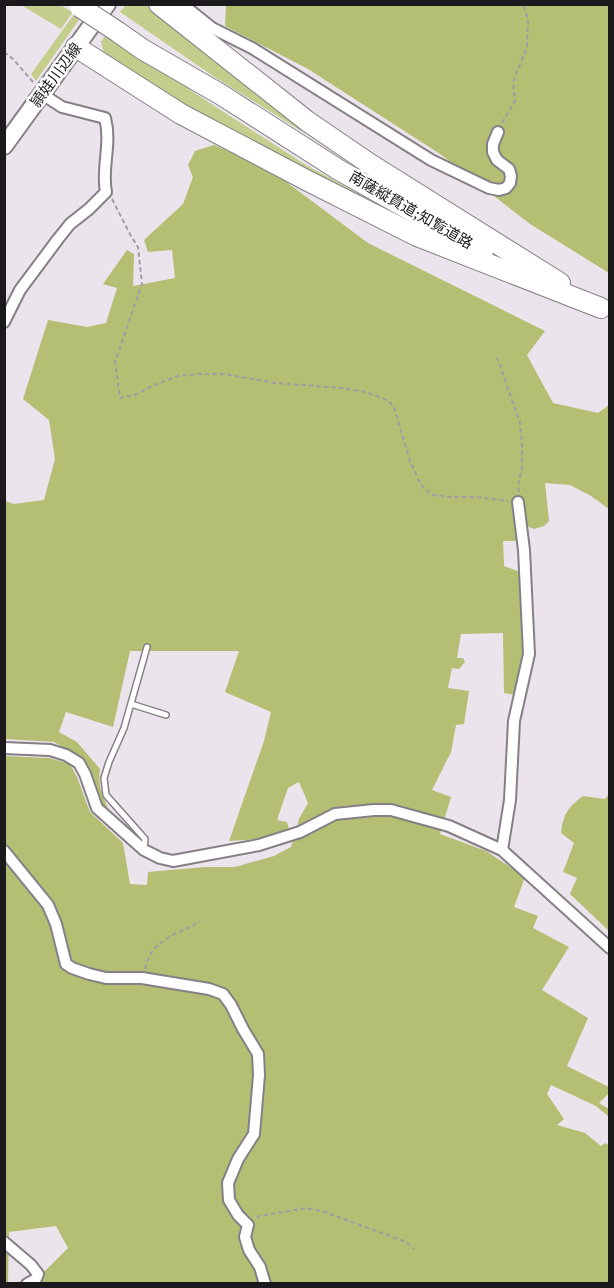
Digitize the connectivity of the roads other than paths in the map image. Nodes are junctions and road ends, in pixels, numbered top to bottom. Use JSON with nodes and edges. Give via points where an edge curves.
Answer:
{"nodes":[{"id":1,"x":107,"y":4,"type":"edge"},
{"id":2,"x":159,"y":4,"type":"edge"},
{"id":3,"x":182,"y":4,"type":"edge"},
{"id":4,"x":84,"y":5,"type":"edge"},
{"id":5,"x":76,"y":47,"type":"junction"},
{"id":6,"x":42,"y":94,"type":"junction"},
{"id":7,"x":498,"y":132,"type":"road end"},
{"id":8,"x":4,"y":146,"type":"edge"},
{"id":9,"x":605,"y":310,"type":"edge"},
{"id":10,"x":4,"y":322,"type":"edge"},
{"id":11,"x":518,"y":502,"type":"road end"},
{"id":12,"x":147,"y":647,"type":"dead end"},
{"id":13,"x":131,"y":704,"type":"junction"},
{"id":14,"x":166,"y":715,"type":"dead end"},
{"id":15,"x":4,"y":748,"type":"edge"},
{"id":16,"x":144,"y":850,"type":"junction"},
{"id":17,"x":502,"y":850,"type":"junction"},
{"id":18,"x":4,"y":851,"type":"edge"},
{"id":19,"x":609,"y":948,"type":"edge"},
{"id":20,"x":4,"y":1242,"type":"edge"},
{"id":21,"x":27,"y":1284,"type":"edge"},
{"id":22,"x":265,"y":1284,"type":"edge"}],
"edges":[{"from":1,"to":5,"type":"main road","name":"頴娃川辺線"},
{"from":2,"to":9,"type":"highway","via":[[307,122]]},
{"from":3,"to":7,"type":"street","via":[[212,28],[252,48],[431,160],[499,190],[506,188],[511,176],[493,152]]},
{"from":4,"to":9,"type":"highway","name":"南薩縦貫道;知覧道路","via":[[339,170],[481,250]]},
{"from":5,"to":6,"type":"main road","name":"頴娃川辺線"},
{"from":5,"to":9,"type":"highway","via":[[182,114],[417,236]]},
{"from":6,"to":8,"type":"main road","name":"頴娃川辺線"},
{"from":6,"to":10,"type":"street","via":[[62,107],[105,118],[106,192],[58,239],[20,290]]},
{"from":11,"to":17,"type":"street","via":[[529,654],[514,721],[510,800]]},
{"from":12,"to":13,"type":"lane"},
{"from":13,"to":14,"type":"lane"},
{"from":13,"to":16,"type":"lane","via":[[104,778],[106,795],[145,839]]},
{"from":15,"to":16,"type":"street","via":[[50,750],[79,763],[97,807]]},
{"from":16,"to":17,"type":"street","via":[[173,861],[259,845],[300,832],[335,814],[392,810],[449,826]]},
{"from":17,"to":19,"type":"street"},
{"from":18,"to":22,"type":"street","via":[[48,905],[66,964],[106,978],[142,978],[209,989],[223,994],[231,1005],[258,1054],[259,1075],[254,1134],[228,1183],[229,1200],[248,1226],[245,1237]]},
{"from":20,"to":21,"type":"street","via":[[38,1274]]}]}
